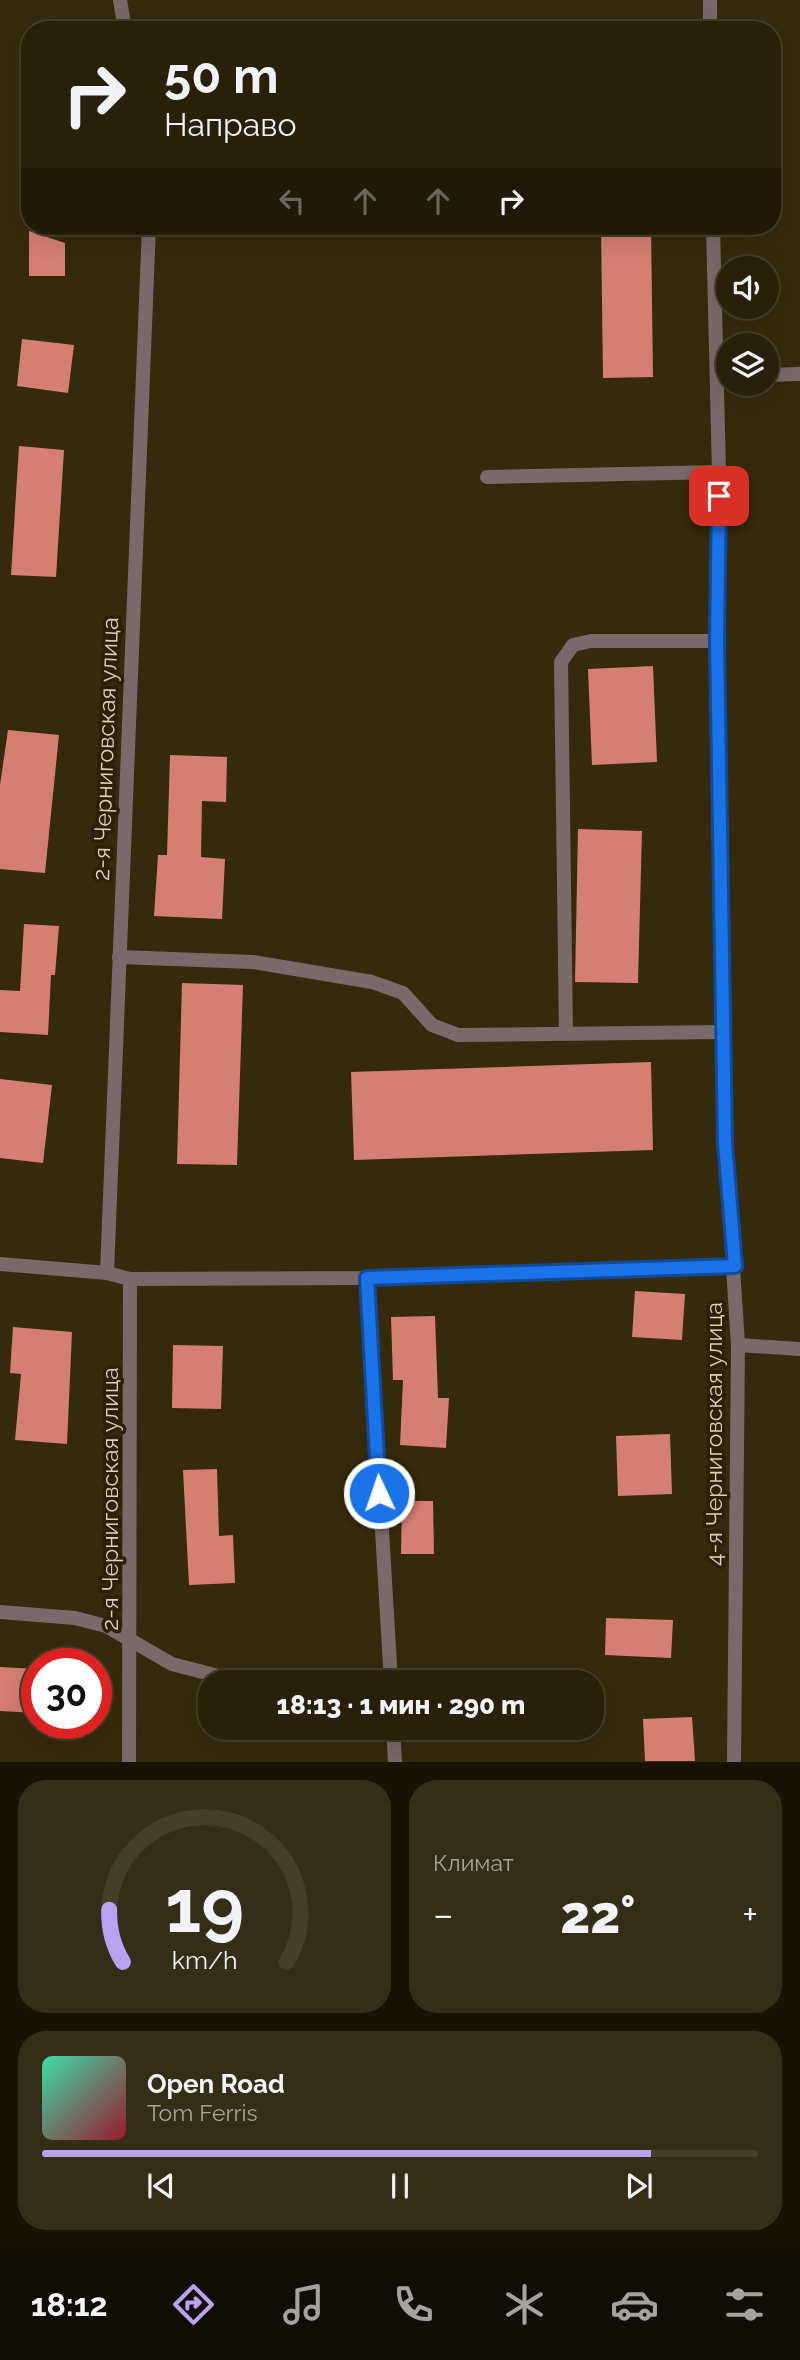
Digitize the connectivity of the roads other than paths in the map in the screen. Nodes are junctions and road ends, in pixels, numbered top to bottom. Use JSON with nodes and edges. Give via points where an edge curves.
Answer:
{"nodes":[{"id":1,"x":120,"y":0,"type":"edge"},
{"id":2,"x":710,"y":0,"type":"edge"},
{"id":3,"x":124,"y":21,"type":"edge"},
{"id":4,"x":710,"y":21,"type":"edge"},
{"id":5,"x":149,"y":235,"type":"edge"},
{"id":6,"x":713,"y":235,"type":"edge"},
{"id":7,"x":719,"y":333,"type":"edge"},
{"id":8,"x":800,"y":374,"type":"edge"},
{"id":9,"x":779,"y":375,"type":"edge"},
{"id":10,"x":721,"y":396,"type":"edge"},
{"id":11,"x":719,"y":472,"type":"junction"},
{"id":12,"x":487,"y":477,"type":"dead end"},
{"id":13,"x":717,"y":641,"type":"junction"},
{"id":14,"x":119,"y":957,"type":"junction"},
{"id":15,"x":723,"y":1032,"type":"junction"},
{"id":16,"x":566,"y":1034,"type":"junction"},
{"id":17,"x":0,"y":1264,"type":"edge"},
{"id":18,"x":735,"y":1266,"type":"junction"},
{"id":19,"x":107,"y":1273,"type":"junction"},
{"id":20,"x":367,"y":1278,"type":"junction"},
{"id":21,"x":131,"y":1279,"type":"junction"},
{"id":22,"x":738,"y":1345,"type":"junction"},
{"id":23,"x":800,"y":1349,"type":"edge"},
{"id":24,"x":0,"y":1612,"type":"edge"},
{"id":25,"x":132,"y":1642,"type":"junction"},
{"id":26,"x":390,"y":1670,"type":"edge"},
{"id":27,"x":198,"y":1671,"type":"edge"},
{"id":28,"x":394,"y":1740,"type":"edge"},
{"id":29,"x":129,"y":1762,"type":"edge"},
{"id":30,"x":395,"y":1762,"type":"edge"},
{"id":31,"x":734,"y":1762,"type":"edge"}],
"edges":[{"from":1,"to":3,"type":"street"},
{"from":2,"to":4,"type":"street"},
{"from":5,"to":14,"type":"street","name":"2-я Черниговская улица"},
{"from":6,"to":7,"type":"street","name":"4-я Черниговская улица"},
{"from":8,"to":9,"type":"street"},
{"from":10,"to":11,"type":"street","name":"4-я Черниговская улица"},
{"from":11,"to":12,"type":"street"},
{"from":11,"to":13,"type":"street","name":"4-я Черниговская улица"},
{"from":13,"to":15,"type":"street","name":"4-я Черниговская улица"},
{"from":13,"to":16,"type":"street","via":[[591,641],[573,645],[561,662]]},
{"from":14,"to":16,"type":"street","via":[[295,967],[403,993],[432,1024],[458,1035]]},
{"from":14,"to":19,"type":"street","name":"2-я Черниговская улица"},
{"from":15,"to":16,"type":"street"},
{"from":15,"to":18,"type":"street","name":"4-я Черниговская улица","via":[[725,1143]]},
{"from":17,"to":19,"type":"street"},
{"from":18,"to":20,"type":"street"},
{"from":18,"to":22,"type":"street","name":"4-я Черниговская улица"},
{"from":19,"to":21,"type":"street"},
{"from":20,"to":21,"type":"street"},
{"from":20,"to":26,"type":"street"},
{"from":21,"to":25,"type":"street","name":"2-я Черниговская улица"},
{"from":22,"to":23,"type":"street"},
{"from":22,"to":31,"type":"street","name":"4-я Черниговская улица"},
{"from":24,"to":25,"type":"street","via":[[75,1618],[106,1626]]},
{"from":25,"to":27,"type":"street","via":[[172,1664]]},
{"from":25,"to":29,"type":"street","name":"2-я Черниговская улица"},
{"from":28,"to":30,"type":"street"}]}
